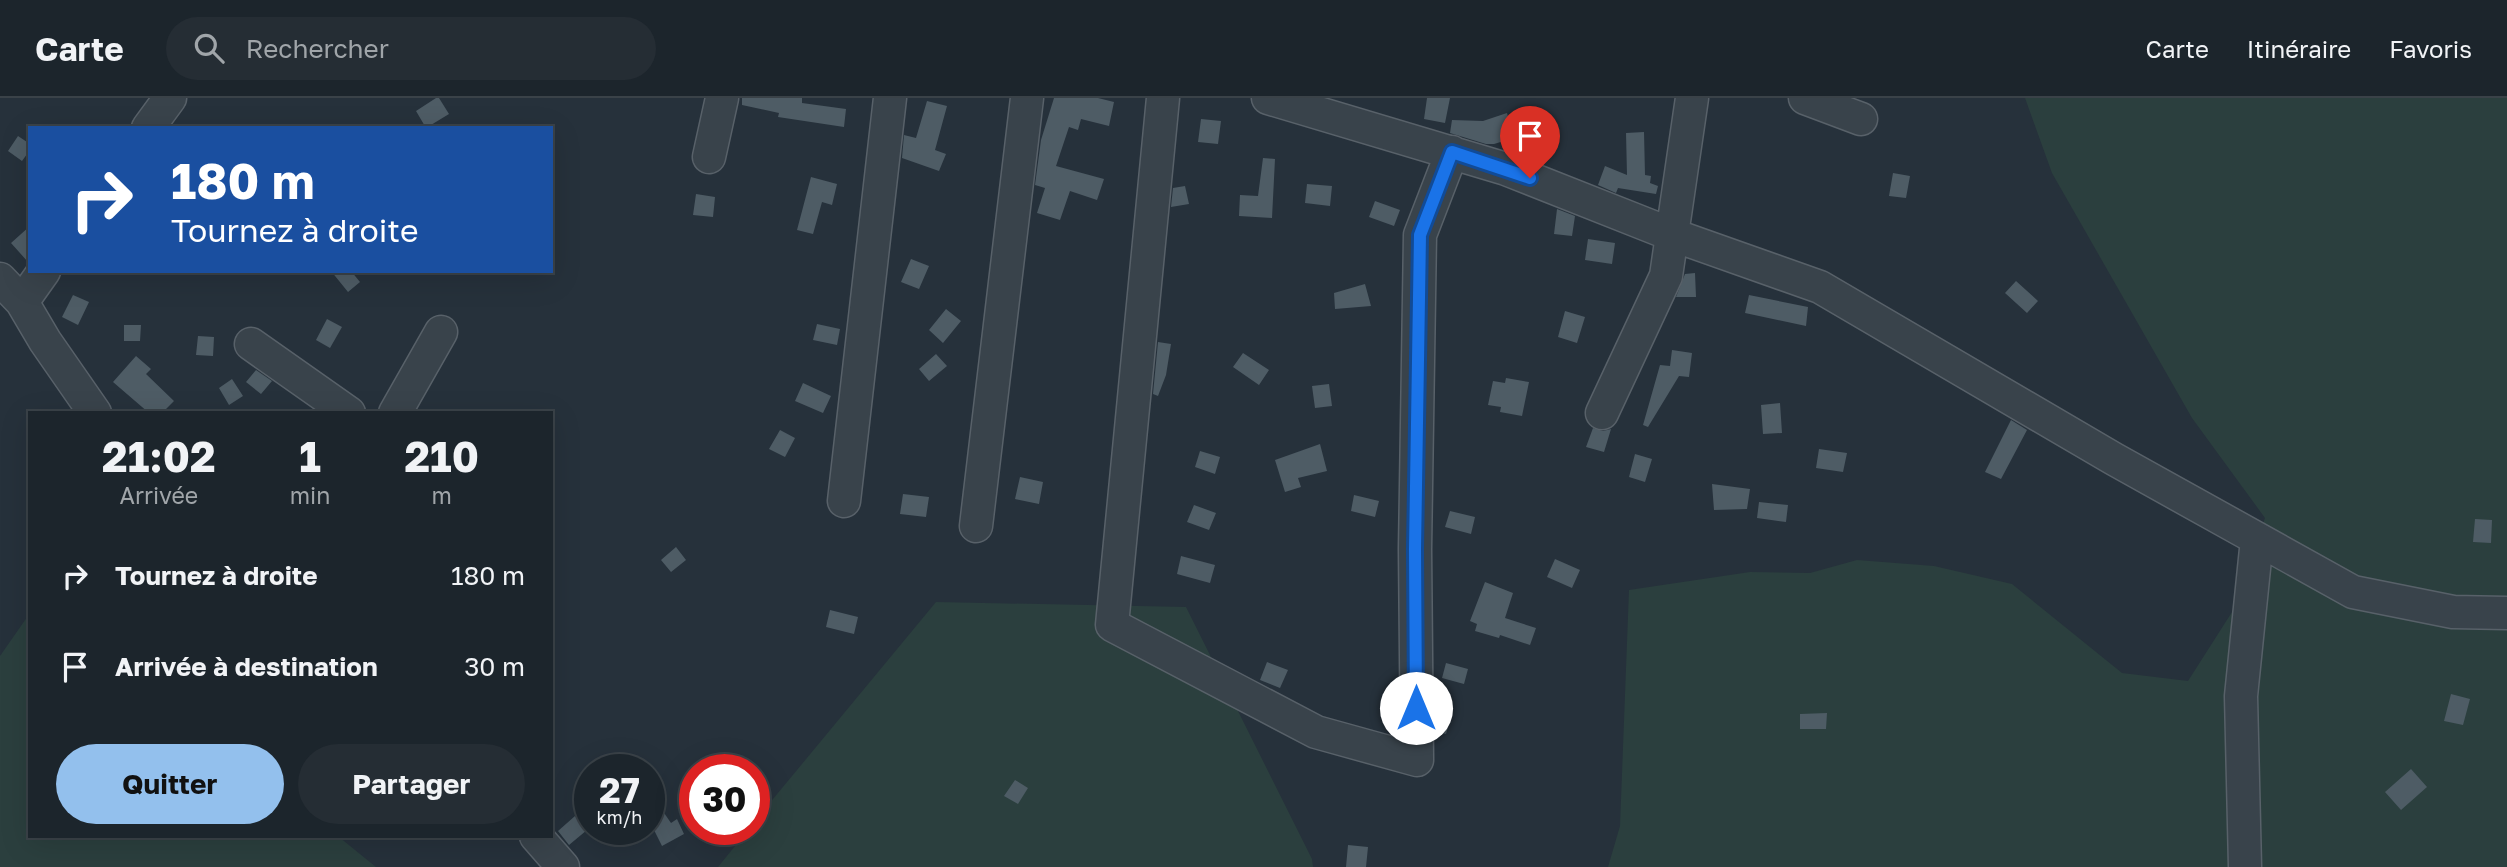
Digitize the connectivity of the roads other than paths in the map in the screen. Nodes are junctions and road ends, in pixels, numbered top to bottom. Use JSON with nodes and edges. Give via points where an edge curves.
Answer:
{"nodes":[{"id":1,"x":170,"y":98,"type":"edge"},
{"id":2,"x":722,"y":98,"type":"edge"},
{"id":3,"x":890,"y":98,"type":"edge"},
{"id":4,"x":1027,"y":98,"type":"edge"},
{"id":5,"x":1163,"y":98,"type":"edge"},
{"id":6,"x":1268,"y":98,"type":"edge"},
{"id":7,"x":1692,"y":98,"type":"edge"},
{"id":8,"x":1805,"y":98,"type":"edge"},
{"id":9,"x":1861,"y":119,"type":"dead end"},
{"id":10,"x":149,"y":126,"type":"edge"},
{"id":11,"x":1452,"y":152,"type":"junction"},
{"id":12,"x":709,"y":157,"type":"dead end"},
{"id":13,"x":1673,"y":235,"type":"junction"},
{"id":14,"x":43,"y":273,"type":"edge"},
{"id":15,"x":0,"y":279,"type":"edge"},
{"id":16,"x":22,"y":302,"type":"junction"},
{"id":17,"x":441,"y":332,"type":"dead end"},
{"id":18,"x":251,"y":344,"type":"dead end"},
{"id":19,"x":94,"y":411,"type":"edge"},
{"id":20,"x":346,"y":411,"type":"edge"},
{"id":21,"x":396,"y":411,"type":"edge"},
{"id":22,"x":1602,"y":413,"type":"dead end"},
{"id":23,"x":844,"y":501,"type":"dead end"},
{"id":24,"x":976,"y":526,"type":"dead end"},
{"id":25,"x":2258,"y":539,"type":"junction"},
{"id":26,"x":2507,"y":613,"type":"edge"},
{"id":27,"x":538,"y":838,"type":"edge"},
{"id":28,"x":563,"y":867,"type":"edge"},
{"id":29,"x":2245,"y":867,"type":"edge"}],
"edges":[{"from":1,"to":10,"type":"street"},
{"from":2,"to":12,"type":"street"},
{"from":3,"to":23,"type":"street"},
{"from":4,"to":24,"type":"street"},
{"from":5,"to":11,"type":"street","via":[[1112,625],[1316,732],[1417,760],[1420,235]]},
{"from":6,"to":11,"type":"street"},
{"from":7,"to":13,"type":"street"},
{"from":8,"to":9,"type":"street"},
{"from":11,"to":13,"type":"street"},
{"from":13,"to":22,"type":"street","via":[[1666,276]]},
{"from":13,"to":25,"type":"street","via":[[1819,287]]},
{"from":14,"to":16,"type":"street"},
{"from":15,"to":16,"type":"street"},
{"from":16,"to":19,"type":"street"},
{"from":17,"to":21,"type":"street"},
{"from":18,"to":20,"type":"street"},
{"from":25,"to":26,"type":"street","via":[[2353,592],[2453,612]]},
{"from":25,"to":29,"type":"street","via":[[2241,696]]},
{"from":27,"to":28,"type":"street"}]}
